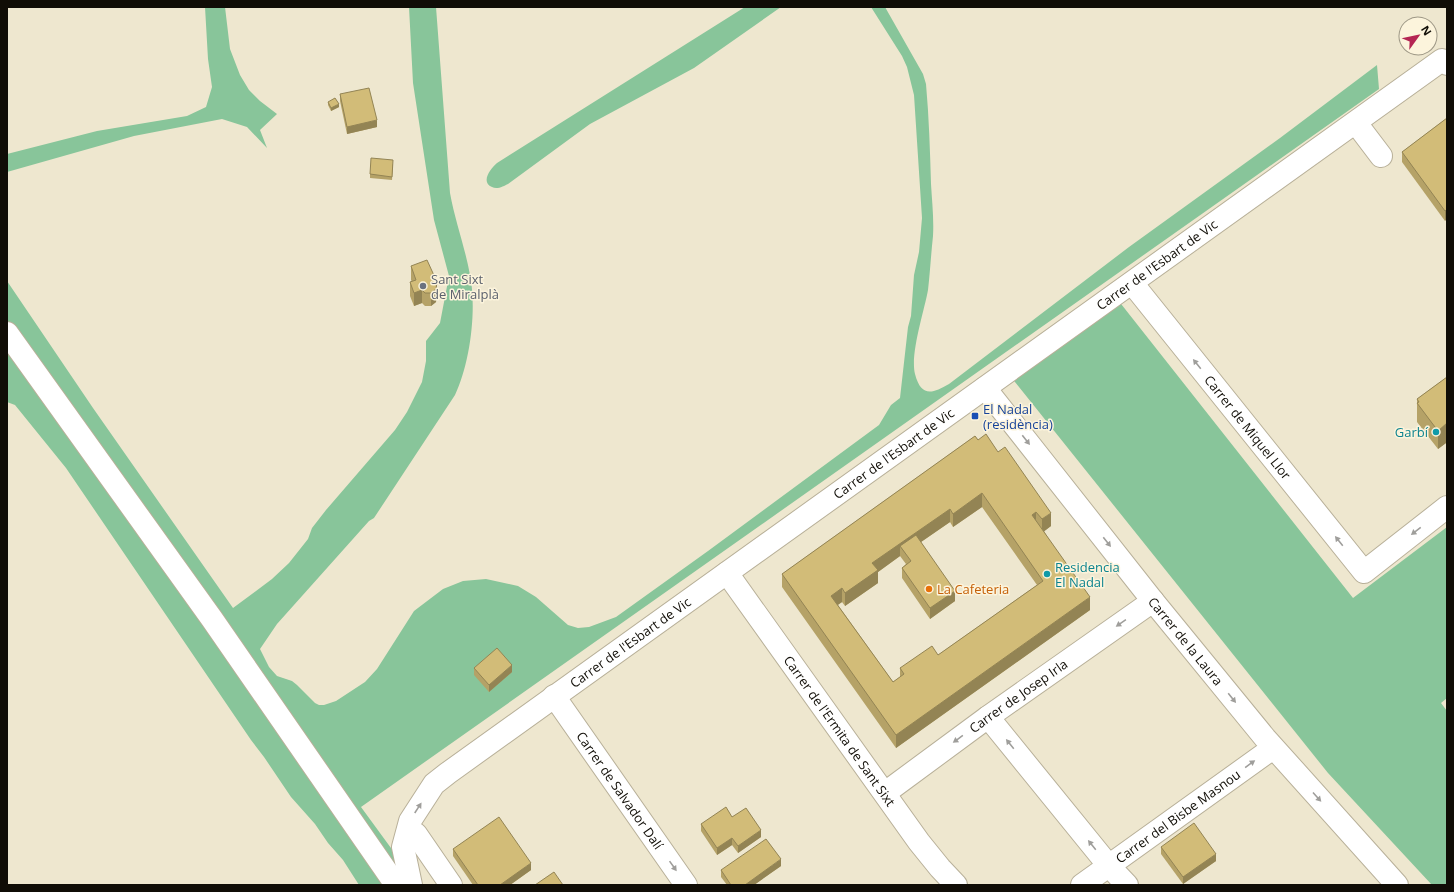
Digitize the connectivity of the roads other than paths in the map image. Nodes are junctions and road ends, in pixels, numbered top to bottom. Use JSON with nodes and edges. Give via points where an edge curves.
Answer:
{"nodes":[{"id":1,"x":1445,"y":62,"type":"edge"},
{"id":2,"x":1356,"y":123,"type":"junction"},
{"id":3,"x":1381,"y":156,"type":"dead end"},
{"id":4,"x":1132,"y":282,"type":"junction"},
{"id":5,"x":7,"y":332,"type":"edge"},
{"id":6,"x":985,"y":388,"type":"junction"},
{"id":7,"x":1447,"y":507,"type":"edge"},
{"id":8,"x":727,"y":573,"type":"junction"},
{"id":9,"x":1153,"y":601,"type":"junction"},
{"id":10,"x":554,"y":696,"type":"junction"},
{"id":11,"x":988,"y":717,"type":"junction"},
{"id":12,"x":1273,"y":748,"type":"junction"},
{"id":13,"x":885,"y":793,"type":"junction"},
{"id":14,"x":416,"y":834,"type":"dead end"},
{"id":15,"x":1109,"y":866,"type":"junction"},
{"id":16,"x":1392,"y":884,"type":"edge"},
{"id":17,"x":396,"y":885,"type":"edge"},
{"id":18,"x":411,"y":885,"type":"edge"},
{"id":19,"x":451,"y":885,"type":"edge"},
{"id":20,"x":686,"y":885,"type":"edge"},
{"id":21,"x":956,"y":885,"type":"edge"},
{"id":22,"x":1082,"y":885,"type":"edge"},
{"id":23,"x":1127,"y":885,"type":"edge"}],
"edges":[{"from":1,"to":2,"type":"street","name":"Carrer de l'Esbart de Vic"},
{"from":2,"to":3,"type":"street"},
{"from":2,"to":4,"type":"street","name":"Carrer de l'Esbart de Vic"},
{"from":4,"to":6,"type":"street","name":"Carrer de l'Esbart de Vic"},
{"from":7,"to":4,"type":"street","name":"Carrer de Miquel Llor","one_way":true,"via":[[1364,572]]},
{"from":5,"to":17,"type":"street","via":[[212,619]]},
{"from":6,"to":8,"type":"street","name":"Carrer de l'Esbart de Vic"},
{"from":6,"to":9,"type":"street","name":"Carrer de la Laura","one_way":true},
{"from":8,"to":10,"type":"street","name":"Carrer de l'Esbart de Vic"},
{"from":8,"to":13,"type":"street","name":"Carrer de l'Ermita de Sant Sixt"},
{"from":9,"to":11,"type":"street","name":"Carrer de Josep Irla","one_way":true},
{"from":9,"to":12,"type":"street","name":"Carrer de la Laura","one_way":true},
{"from":18,"to":10,"type":"street","name":"Carrer de l'Esbart de Vic","one_way":true,"via":[[403,847],[410,820],[434,784]]},
{"from":10,"to":20,"type":"street","name":"Carrer de Salvador Dalí","one_way":true},
{"from":11,"to":13,"type":"street","name":"Carrer de Josep Irla","one_way":true},
{"from":15,"to":11,"type":"street","one_way":true},
{"from":15,"to":12,"type":"street","name":"Carrer del Bisbe Masnou","one_way":true},
{"from":12,"to":16,"type":"street","name":"Carrer de la Laura","one_way":true},
{"from":13,"to":21,"type":"street","name":"Carrer de l'Ermita de Sant Sixt","via":[[919,842]]},
{"from":14,"to":19,"type":"street"},
{"from":15,"to":22,"type":"street","name":"Carrer del Bisbe Masnou"},
{"from":15,"to":23,"type":"street"}]}
